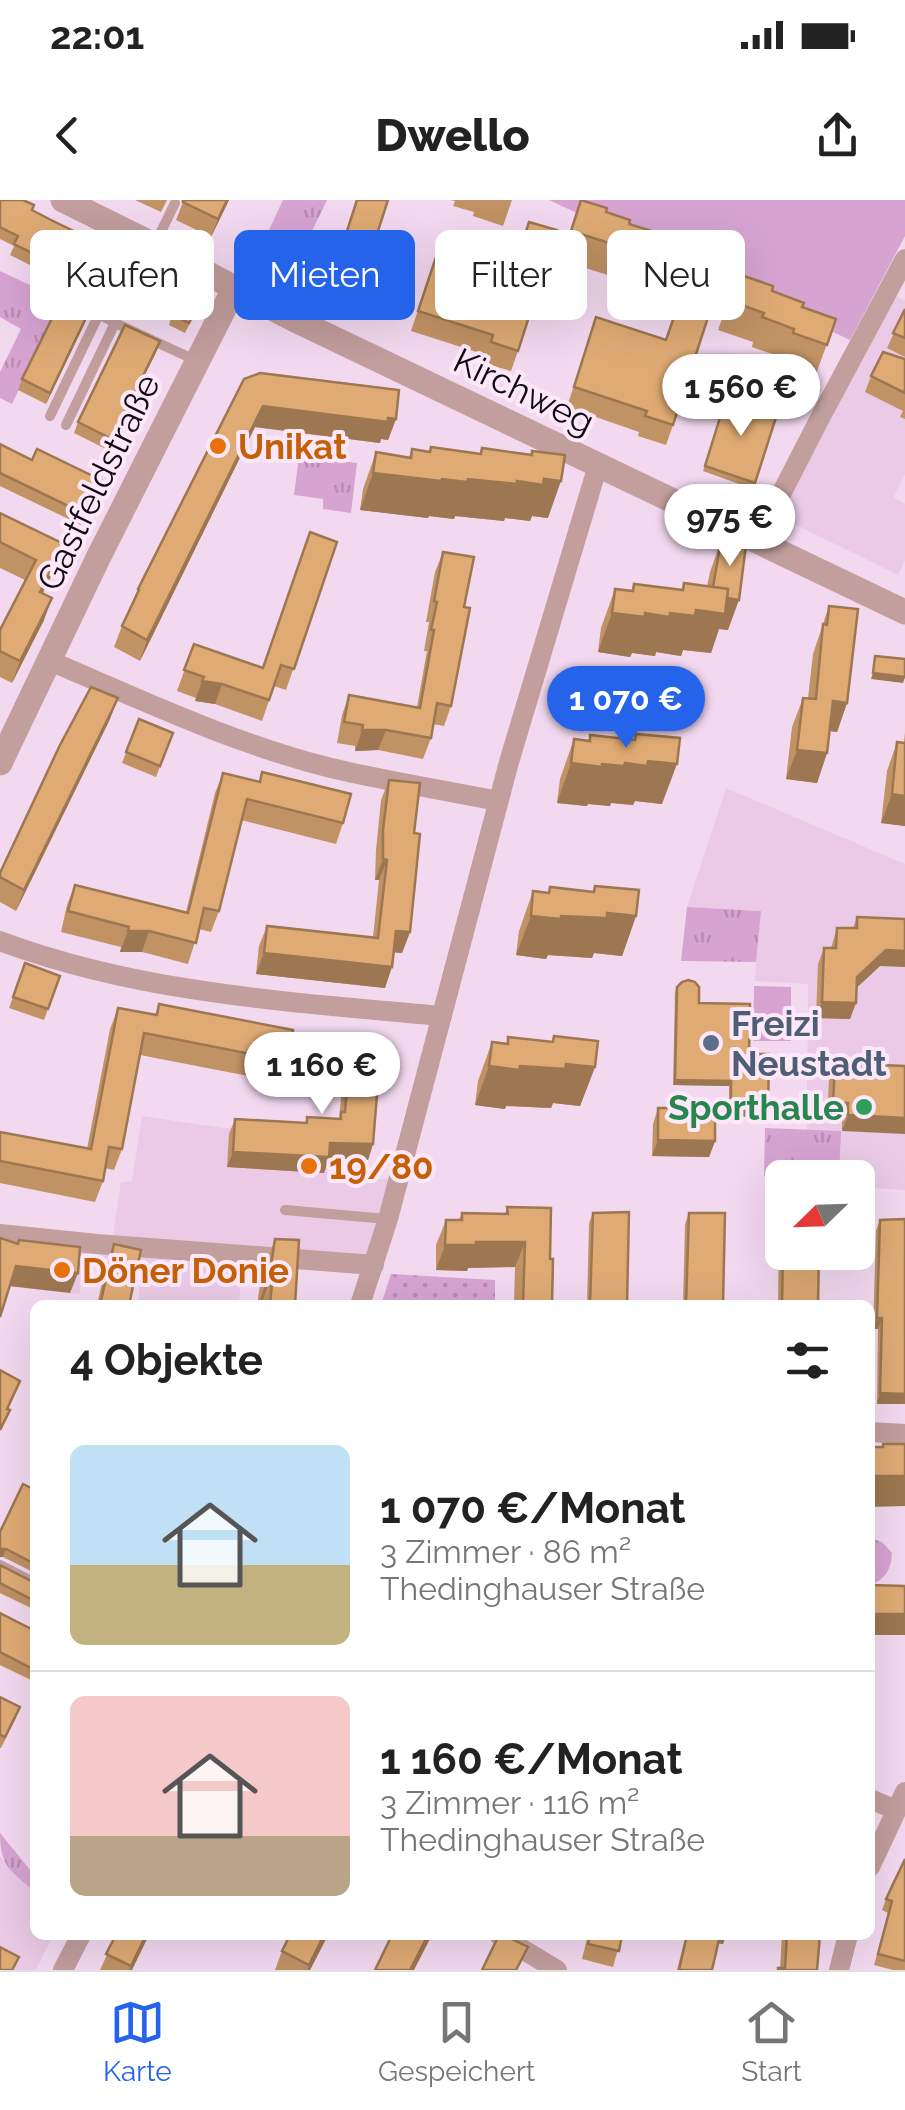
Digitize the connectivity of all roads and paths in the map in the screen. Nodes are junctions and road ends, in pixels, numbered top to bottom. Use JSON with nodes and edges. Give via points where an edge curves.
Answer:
{"nodes":[{"id":1,"x":63,"y":200,"type":"edge"},
{"id":2,"x":175,"y":203,"type":"dead end"},
{"id":3,"x":124,"y":230,"type":"edge"},
{"id":4,"x":162,"y":230,"type":"edge"},
{"id":5,"x":905,"y":259,"type":"edge"},
{"id":6,"x":234,"y":288,"type":"edge"},
{"id":7,"x":295,"y":320,"type":"edge"},
{"id":8,"x":116,"y":322,"type":"junction"},
{"id":9,"x":196,"y":360,"type":"junction"},
{"id":10,"x":50,"y":416,"type":"dead end"},
{"id":11,"x":66,"y":425,"type":"dead end"},
{"id":12,"x":598,"y":465,"type":"junction"},
{"id":13,"x":757,"y":542,"type":"junction"},
{"id":14,"x":905,"y":612,"type":"edge"},
{"id":15,"x":50,"y":660,"type":"junction"},
{"id":16,"x":0,"y":764,"type":"edge"},
{"id":17,"x":498,"y":801,"type":"junction"},
{"id":18,"x":0,"y":941,"type":"edge"},
{"id":19,"x":442,"y":1016,"type":"junction"},
{"id":20,"x":286,"y":1210,"type":"dead end"},
{"id":21,"x":388,"y":1219,"type":"junction"},
{"id":22,"x":0,"y":1234,"type":"edge"},
{"id":23,"x":374,"y":1265,"type":"junction"},
{"id":24,"x":362,"y":1300,"type":"edge"},
{"id":25,"x":875,"y":1432,"type":"edge"},
{"id":26,"x":905,"y":1434,"type":"edge"},
{"id":27,"x":0,"y":1565,"type":"edge"},
{"id":28,"x":30,"y":1580,"type":"edge"},
{"id":29,"x":875,"y":1800,"type":"edge"},
{"id":30,"x":900,"y":1801,"type":"edge"},
{"id":31,"x":875,"y":1856,"type":"edge"},
{"id":32,"x":78,"y":1940,"type":"edge"},
{"id":33,"x":506,"y":1940,"type":"edge"},
{"id":34,"x":847,"y":1940,"type":"edge"},
{"id":35,"x":63,"y":1970,"type":"edge"},
{"id":36,"x":557,"y":1970,"type":"edge"},
{"id":37,"x":839,"y":1970,"type":"edge"}],
"edges":[{"from":1,"to":3,"type":"street","name":"Kirchweg"},
{"from":2,"to":4,"type":"lane"},
{"from":5,"to":13,"type":"street"},
{"from":6,"to":9,"type":"street","name":"Gastfeldstraße"},
{"from":7,"to":12,"type":"street","name":"Kirchweg"},
{"from":8,"to":9,"type":"lane"},
{"from":8,"to":10,"type":"lane","via":[[98,314]]},
{"from":8,"to":11,"type":"lane"},
{"from":9,"to":15,"type":"street","name":"Gastfeldstraße"},
{"from":12,"to":13,"type":"street","name":"Kirchweg"},
{"from":12,"to":17,"type":"street"},
{"from":13,"to":14,"type":"street","name":"Kirchweg"},
{"from":15,"to":16,"type":"street","name":"Gastfeldstraße"},
{"from":15,"to":17,"type":"street","via":[[289,756]]},
{"from":17,"to":19,"type":"street"},
{"from":18,"to":19,"type":"street","via":[[115,976],[230,996]]},
{"from":19,"to":21,"type":"street"},
{"from":20,"to":21,"type":"lane"},
{"from":21,"to":23,"type":"street"},
{"from":22,"to":23,"type":"street"},
{"from":23,"to":24,"type":"street"},
{"from":25,"to":26,"type":"street"},
{"from":27,"to":28,"type":"lane"},
{"from":29,"to":30,"type":"street"},
{"from":30,"to":31,"type":"street"},
{"from":32,"to":35,"type":"street"},
{"from":33,"to":36,"type":"street"},
{"from":34,"to":37,"type":"street"}]}
